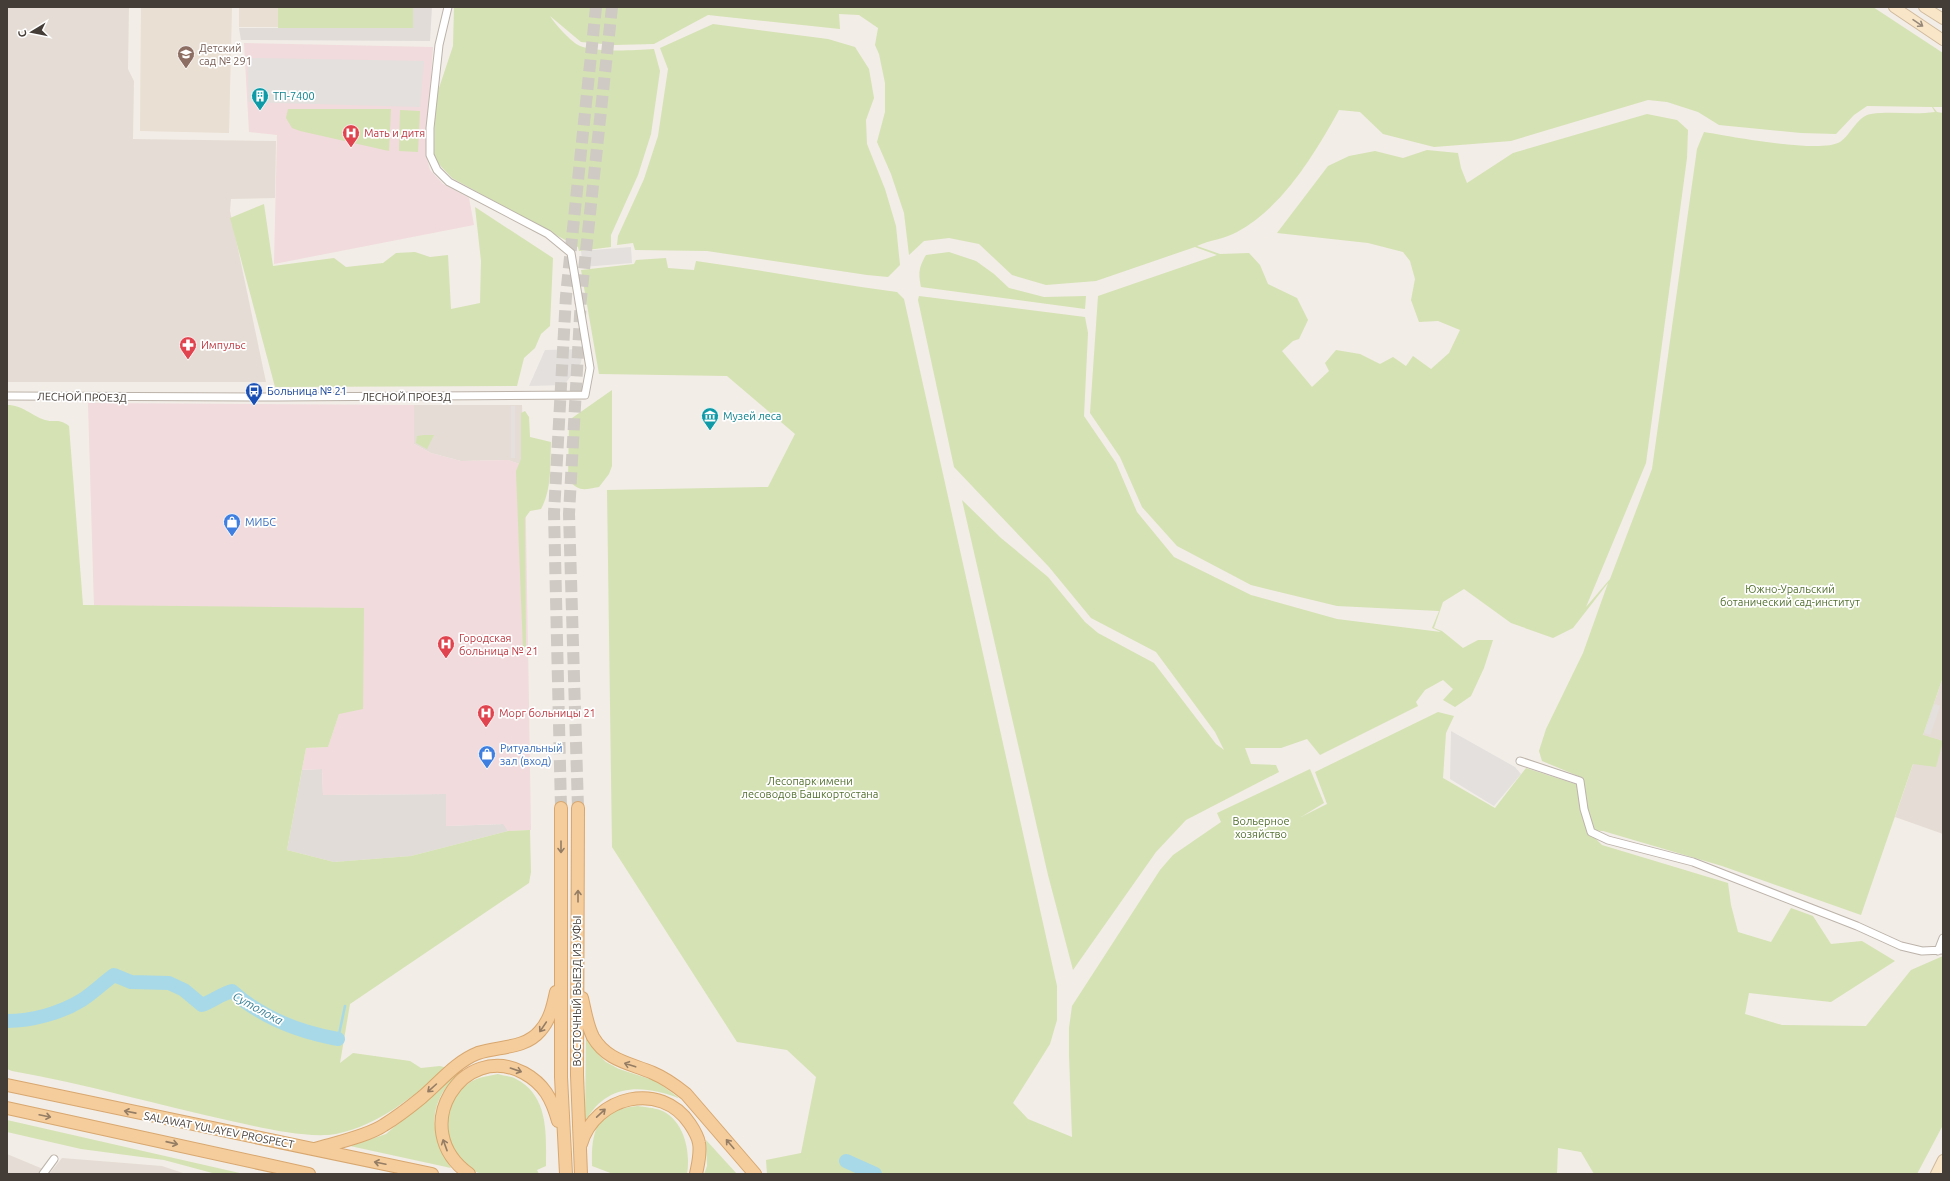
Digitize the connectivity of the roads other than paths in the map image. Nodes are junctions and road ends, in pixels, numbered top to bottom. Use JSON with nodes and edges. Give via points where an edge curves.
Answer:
{"nodes":[{"id":1,"x":448,"y":7,"type":"edge"},
{"id":2,"x":1894,"y":7,"type":"edge"},
{"id":3,"x":1924,"y":7,"type":"edge"},
{"id":4,"x":1943,"y":19,"type":"edge"},
{"id":5,"x":1943,"y":40,"type":"edge"},
{"id":6,"x":7,"y":396,"type":"edge"},
{"id":7,"x":1520,"y":761,"type":"dead end"},
{"id":8,"x":561,"y":808,"type":"tunnel mouth"},
{"id":9,"x":578,"y":808,"type":"tunnel mouth"},
{"id":10,"x":1943,"y":938,"type":"edge"},
{"id":11,"x":1941,"y":951,"type":"edge"},
{"id":12,"x":561,"y":978,"type":"junction"},
{"id":13,"x":578,"y":978,"type":"junction"},
{"id":14,"x":7,"y":1085,"type":"edge"},
{"id":15,"x":7,"y":1108,"type":"edge"},
{"id":16,"x":580,"y":1145,"type":"junction"},
{"id":17,"x":314,"y":1149,"type":"junction"},
{"id":18,"x":565,"y":1149,"type":"junction"},
{"id":19,"x":54,"y":1159,"type":"dead end"},
{"id":20,"x":1943,"y":1160,"type":"edge"},
{"id":21,"x":566,"y":1170,"type":"edge"},
{"id":22,"x":580,"y":1171,"type":"edge"},
{"id":23,"x":43,"y":1174,"type":"edge"},
{"id":24,"x":309,"y":1174,"type":"edge"},
{"id":25,"x":432,"y":1174,"type":"edge"},
{"id":26,"x":469,"y":1174,"type":"edge"},
{"id":27,"x":696,"y":1174,"type":"edge"},
{"id":28,"x":755,"y":1174,"type":"edge"},
{"id":29,"x":1936,"y":1174,"type":"edge"}],
"edges":[{"from":1,"to":6,"type":"street","name":"ЛЕСНОЙ ПРОЕЗД","via":[[439,45],[432,97],[430,155],[437,170],[449,182],[548,234],[571,253],[590,368],[585,395],[239,398]]},
{"from":2,"to":5,"type":"main road","one_way":true},
{"from":3,"to":4,"type":"main road"},
{"from":7,"to":11,"type":"street","via":[[1580,781],[1591,832],[1608,840],[1693,862],[1857,926],[1901,946],[1922,951]]},
{"from":8,"to":12,"type":"main road","name":"ВОСТОЧНЫЙ ВЫЕЗД ИЗ УФЫ","one_way":true},
{"from":13,"to":9,"type":"main road","name":"ВОСТОЧНЫЙ ВЫЕЗД ИЗ УФЫ","one_way":true},
{"from":10,"to":11,"type":"street"},
{"from":12,"to":17,"type":"main road","one_way":true,"via":[[551,1013],[540,1031],[529,1040],[513,1047],[479,1053],[463,1060],[421,1098],[383,1126]]},
{"from":12,"to":18,"type":"main road","name":"ВОСТОЧНЫЙ ВЫЕЗД ИЗ УФЫ","via":[[561,1077]]},
{"from":13,"to":16,"type":"main road","name":"ВОСТОЧНЫЙ ВЫЕЗД ИЗ УФЫ","via":[[577,1076]]},
{"from":28,"to":13,"type":"main road","one_way":true,"via":[[686,1094],[674,1084],[652,1072],[623,1063],[602,1047],[588,1025]]},
{"from":17,"to":14,"type":"main road","name":"SALAWAT YULAYEV PROSPECT","one_way":true},
{"from":15,"to":24,"type":"main road","name":"SALAWAT YULAYEV PROSPECT","one_way":true},
{"from":16,"to":22,"type":"main road","name":"ВОСТОЧНЫЙ ВЫЕЗД ИЗ УФЫ"},
{"from":16,"to":27,"type":"main road","one_way":true,"via":[[594,1120],[610,1106],[636,1097],[650,1099],[676,1110],[686,1118],[694,1131],[699,1144]]},
{"from":25,"to":17,"type":"main road","name":"SALAWAT YULAYEV PROSPECT","one_way":true},
{"from":18,"to":21,"type":"main road","name":"ВОСТОЧНЫЙ ВЫЕЗД ИЗ УФЫ"},
{"from":26,"to":18,"type":"main road","one_way":true,"via":[[450,1157],[444,1146],[441,1135],[442,1112],[450,1092],[456,1085],[483,1068],[500,1066],[517,1070],[534,1079],[546,1090],[554,1106]]},
{"from":19,"to":23,"type":"street"},
{"from":20,"to":29,"type":"main road"}]}
